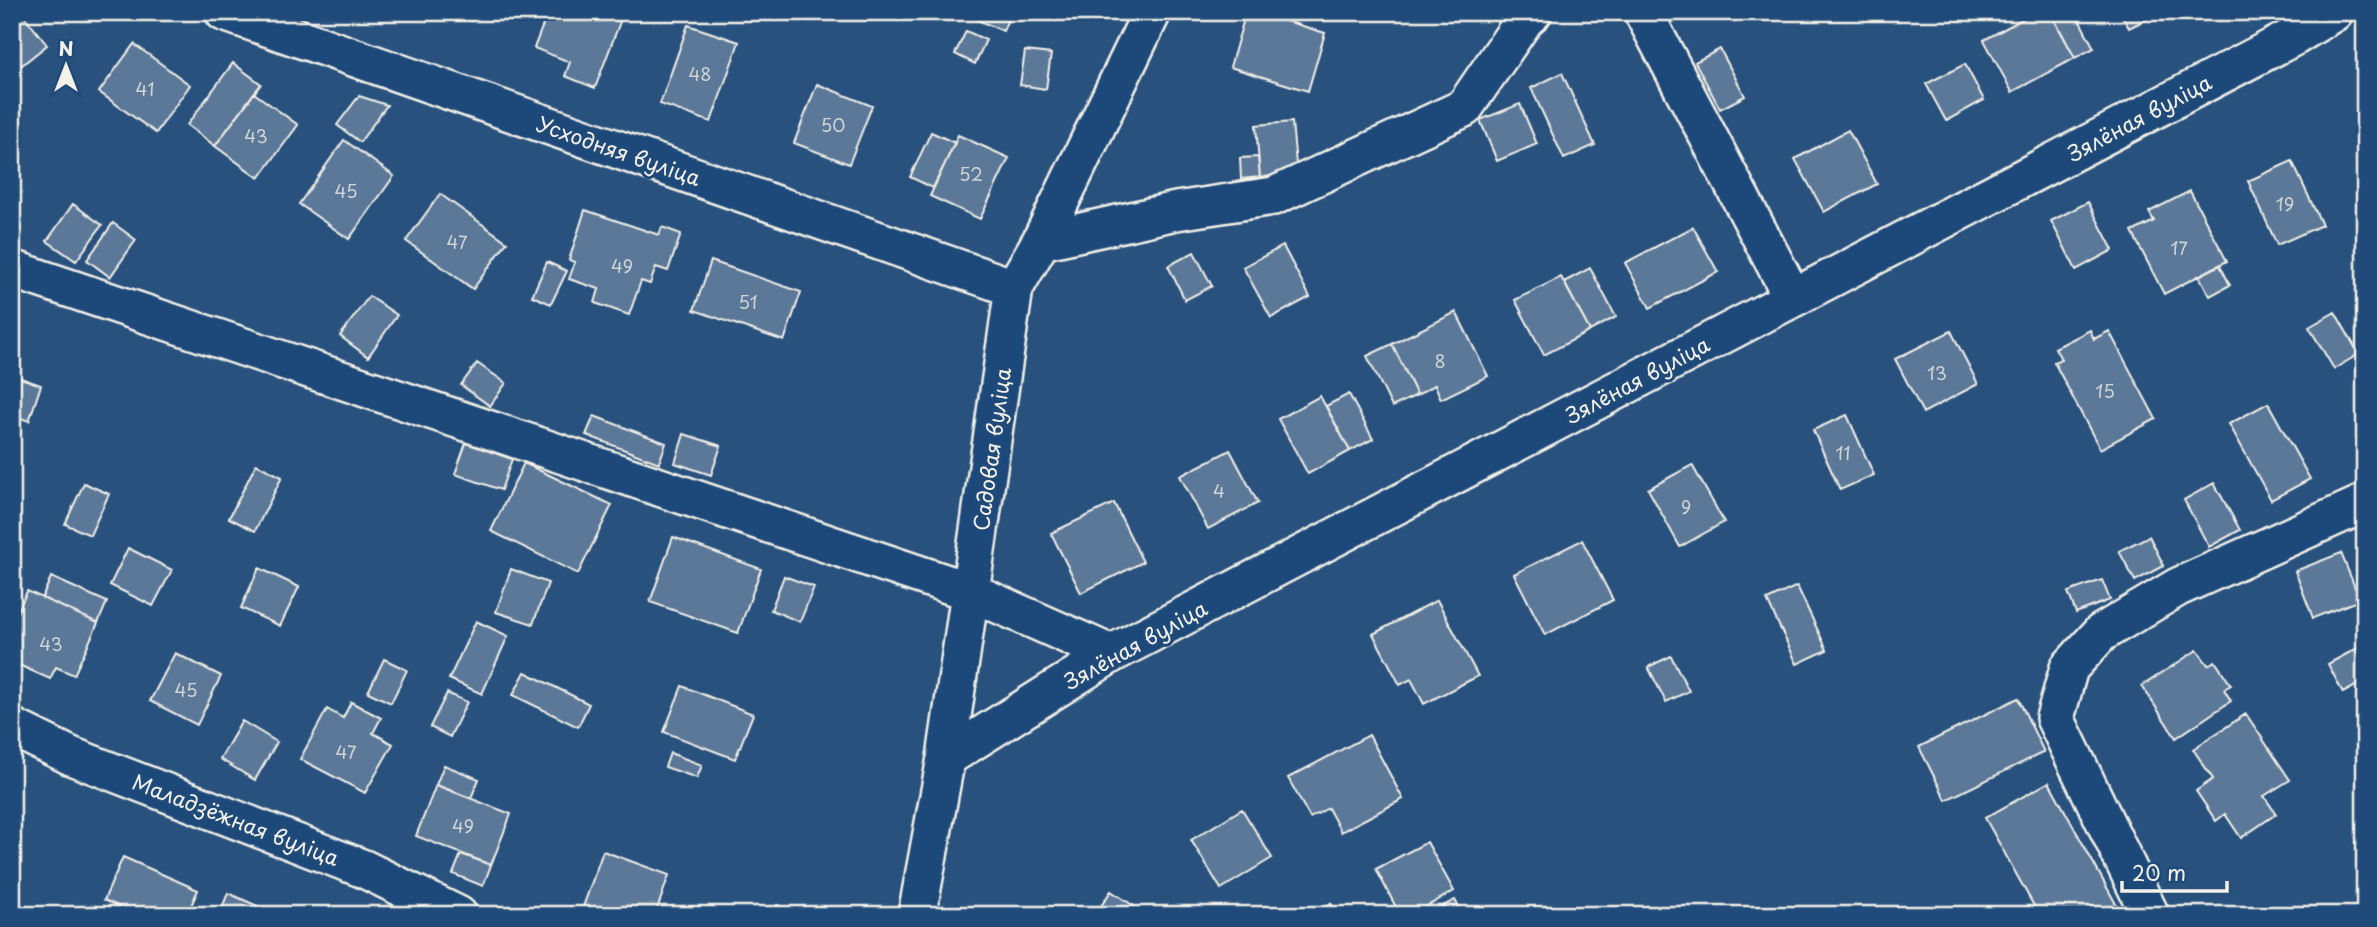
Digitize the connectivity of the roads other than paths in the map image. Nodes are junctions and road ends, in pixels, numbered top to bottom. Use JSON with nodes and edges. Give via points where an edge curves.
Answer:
{"nodes":[{"id":1,"x":224,"y":12,"type":"edge"},
{"id":2,"x":1152,"y":12,"type":"edge"},
{"id":3,"x":1533,"y":12,"type":"edge"},
{"id":4,"x":1643,"y":12,"type":"edge"},
{"id":5,"x":2334,"y":12,"type":"edge"},
{"id":6,"x":2288,"y":24,"type":"edge"},
{"id":7,"x":1041,"y":241,"type":"junction"},
{"id":8,"x":12,"y":269,"type":"edge"},
{"id":9,"x":1014,"y":288,"type":"junction"},
{"id":10,"x":1793,"y":298,"type":"junction"},
{"id":11,"x":2365,"y":503,"type":"edge"},
{"id":12,"x":971,"y":592,"type":"junction"},
{"id":13,"x":1111,"y":654,"type":"junction"},
{"id":14,"x":12,"y":727,"type":"edge"},
{"id":15,"x":946,"y":758,"type":"junction"},
{"id":16,"x":458,"y":915,"type":"edge"},
{"id":17,"x":917,"y":915,"type":"edge"},
{"id":18,"x":2150,"y":915,"type":"edge"}],
"edges":[{"from":1,"to":9,"type":"street","name":"Усходняя вуліца"},
{"from":2,"to":7,"type":"street","name":"Садовая вуліца"},
{"from":3,"to":7,"type":"street","via":[[1464,108],[1274,196],[1176,211]]},
{"from":4,"to":10,"type":"street"},
{"from":5,"to":6,"type":"street","name":"Зялёная вуліца"},
{"from":6,"to":10,"type":"street","name":"Зялёная вуліца"},
{"from":7,"to":9,"type":"street","name":"Садовая вуліца"},
{"from":8,"to":12,"type":"street"},
{"from":9,"to":12,"type":"street","name":"Садовая вуліца"},
{"from":10,"to":13,"type":"street","name":"Зялёная вуліца"},
{"from":11,"to":18,"type":"street","via":[[2178,587],[2101,633],[2069,668],[2055,718]]},
{"from":12,"to":13,"type":"street"},
{"from":12,"to":15,"type":"street","name":"Садовая вуліца"},
{"from":13,"to":15,"type":"street","name":"Зялёная вуліца"},
{"from":14,"to":16,"type":"street","name":"Маладзёжная вуліца","via":[[71,756],[364,869]]},
{"from":15,"to":17,"type":"street","name":"Садовая вуліца"}]}
